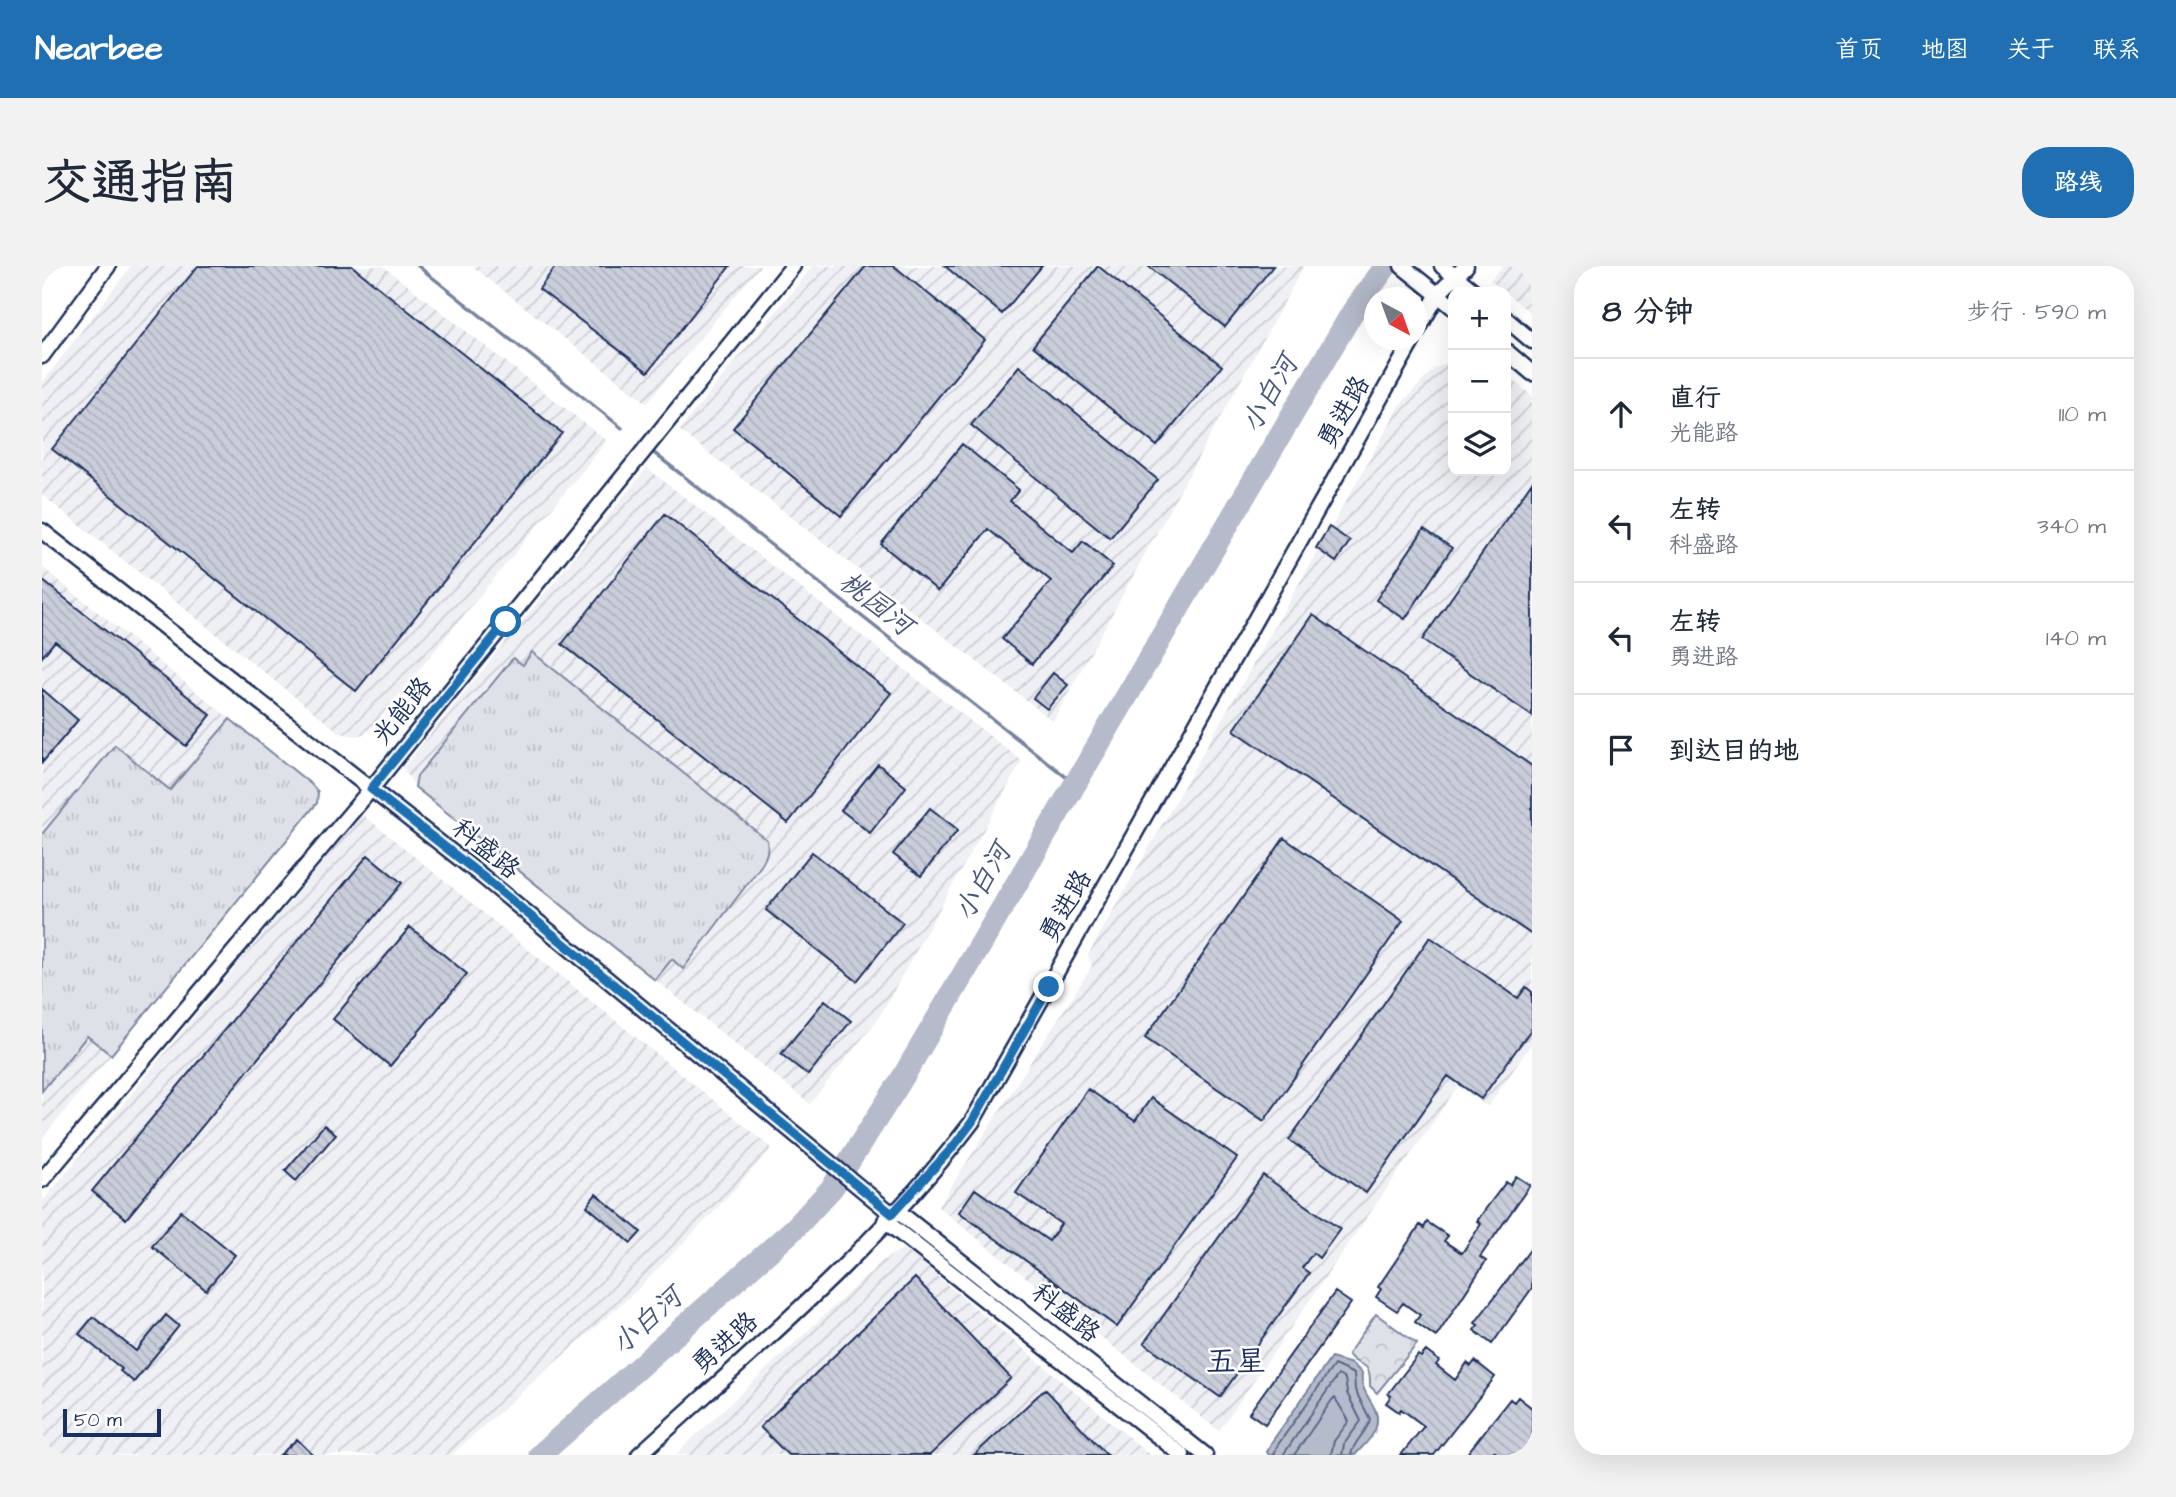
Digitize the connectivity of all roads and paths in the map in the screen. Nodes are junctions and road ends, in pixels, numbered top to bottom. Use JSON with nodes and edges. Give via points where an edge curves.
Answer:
{"nodes":[{"id":1,"x":108,"y":266,"type":"edge"},
{"id":2,"x":793,"y":266,"type":"edge"},
{"id":3,"x":1402,"y":266,"type":"edge"},
{"id":4,"x":1442,"y":266,"type":"edge"},
{"id":5,"x":1461,"y":271,"type":"edge"},
{"id":6,"x":1472,"y":287,"type":"edge"},
{"id":7,"x":1438,"y":294,"type":"junction"},
{"id":8,"x":1448,"y":303,"type":"edge"},
{"id":9,"x":1427,"y":314,"type":"edge"},
{"id":10,"x":1511,"y":322,"type":"edge"},
{"id":11,"x":1532,"y":341,"type":"edge"},
{"id":12,"x":1407,"y":350,"type":"edge"},
{"id":13,"x":1511,"y":355,"type":"edge"},
{"id":14,"x":42,"y":356,"type":"edge"},
{"id":15,"x":1532,"y":373,"type":"edge"},
{"id":16,"x":42,"y":531,"type":"edge"},
{"id":17,"x":371,"y":789,"type":"junction"},
{"id":18,"x":42,"y":1180,"type":"edge"},
{"id":19,"x":891,"y":1215,"type":"junction"},
{"id":20,"x":639,"y":1455,"type":"edge"},
{"id":21,"x":1182,"y":1455,"type":"edge"},
{"id":22,"x":1205,"y":1455,"type":"edge"}],
"edges":[{"from":1,"to":14,"type":"street"},
{"from":2,"to":17,"type":"street","name":"光能路"},
{"from":3,"to":7,"type":"street"},
{"from":4,"to":5,"type":"street"},
{"from":5,"to":6,"type":"street"},
{"from":5,"to":7,"type":"street"},
{"from":7,"to":8,"type":"street"},
{"from":7,"to":9,"type":"street"},
{"from":10,"to":11,"type":"street"},
{"from":12,"to":19,"type":"street","name":"勇进路","via":[[972,1122]]},
{"from":13,"to":15,"type":"street"},
{"from":16,"to":17,"type":"street","name":"科盛路"},
{"from":17,"to":18,"type":"street","name":"光能路"},
{"from":17,"to":19,"type":"street","name":"科盛路"},
{"from":19,"to":20,"type":"street","name":"勇进路","via":[[814,1296]]},
{"from":19,"to":21,"type":"street","name":"科盛路"},
{"from":19,"to":22,"type":"street","name":"科盛路"}]}
